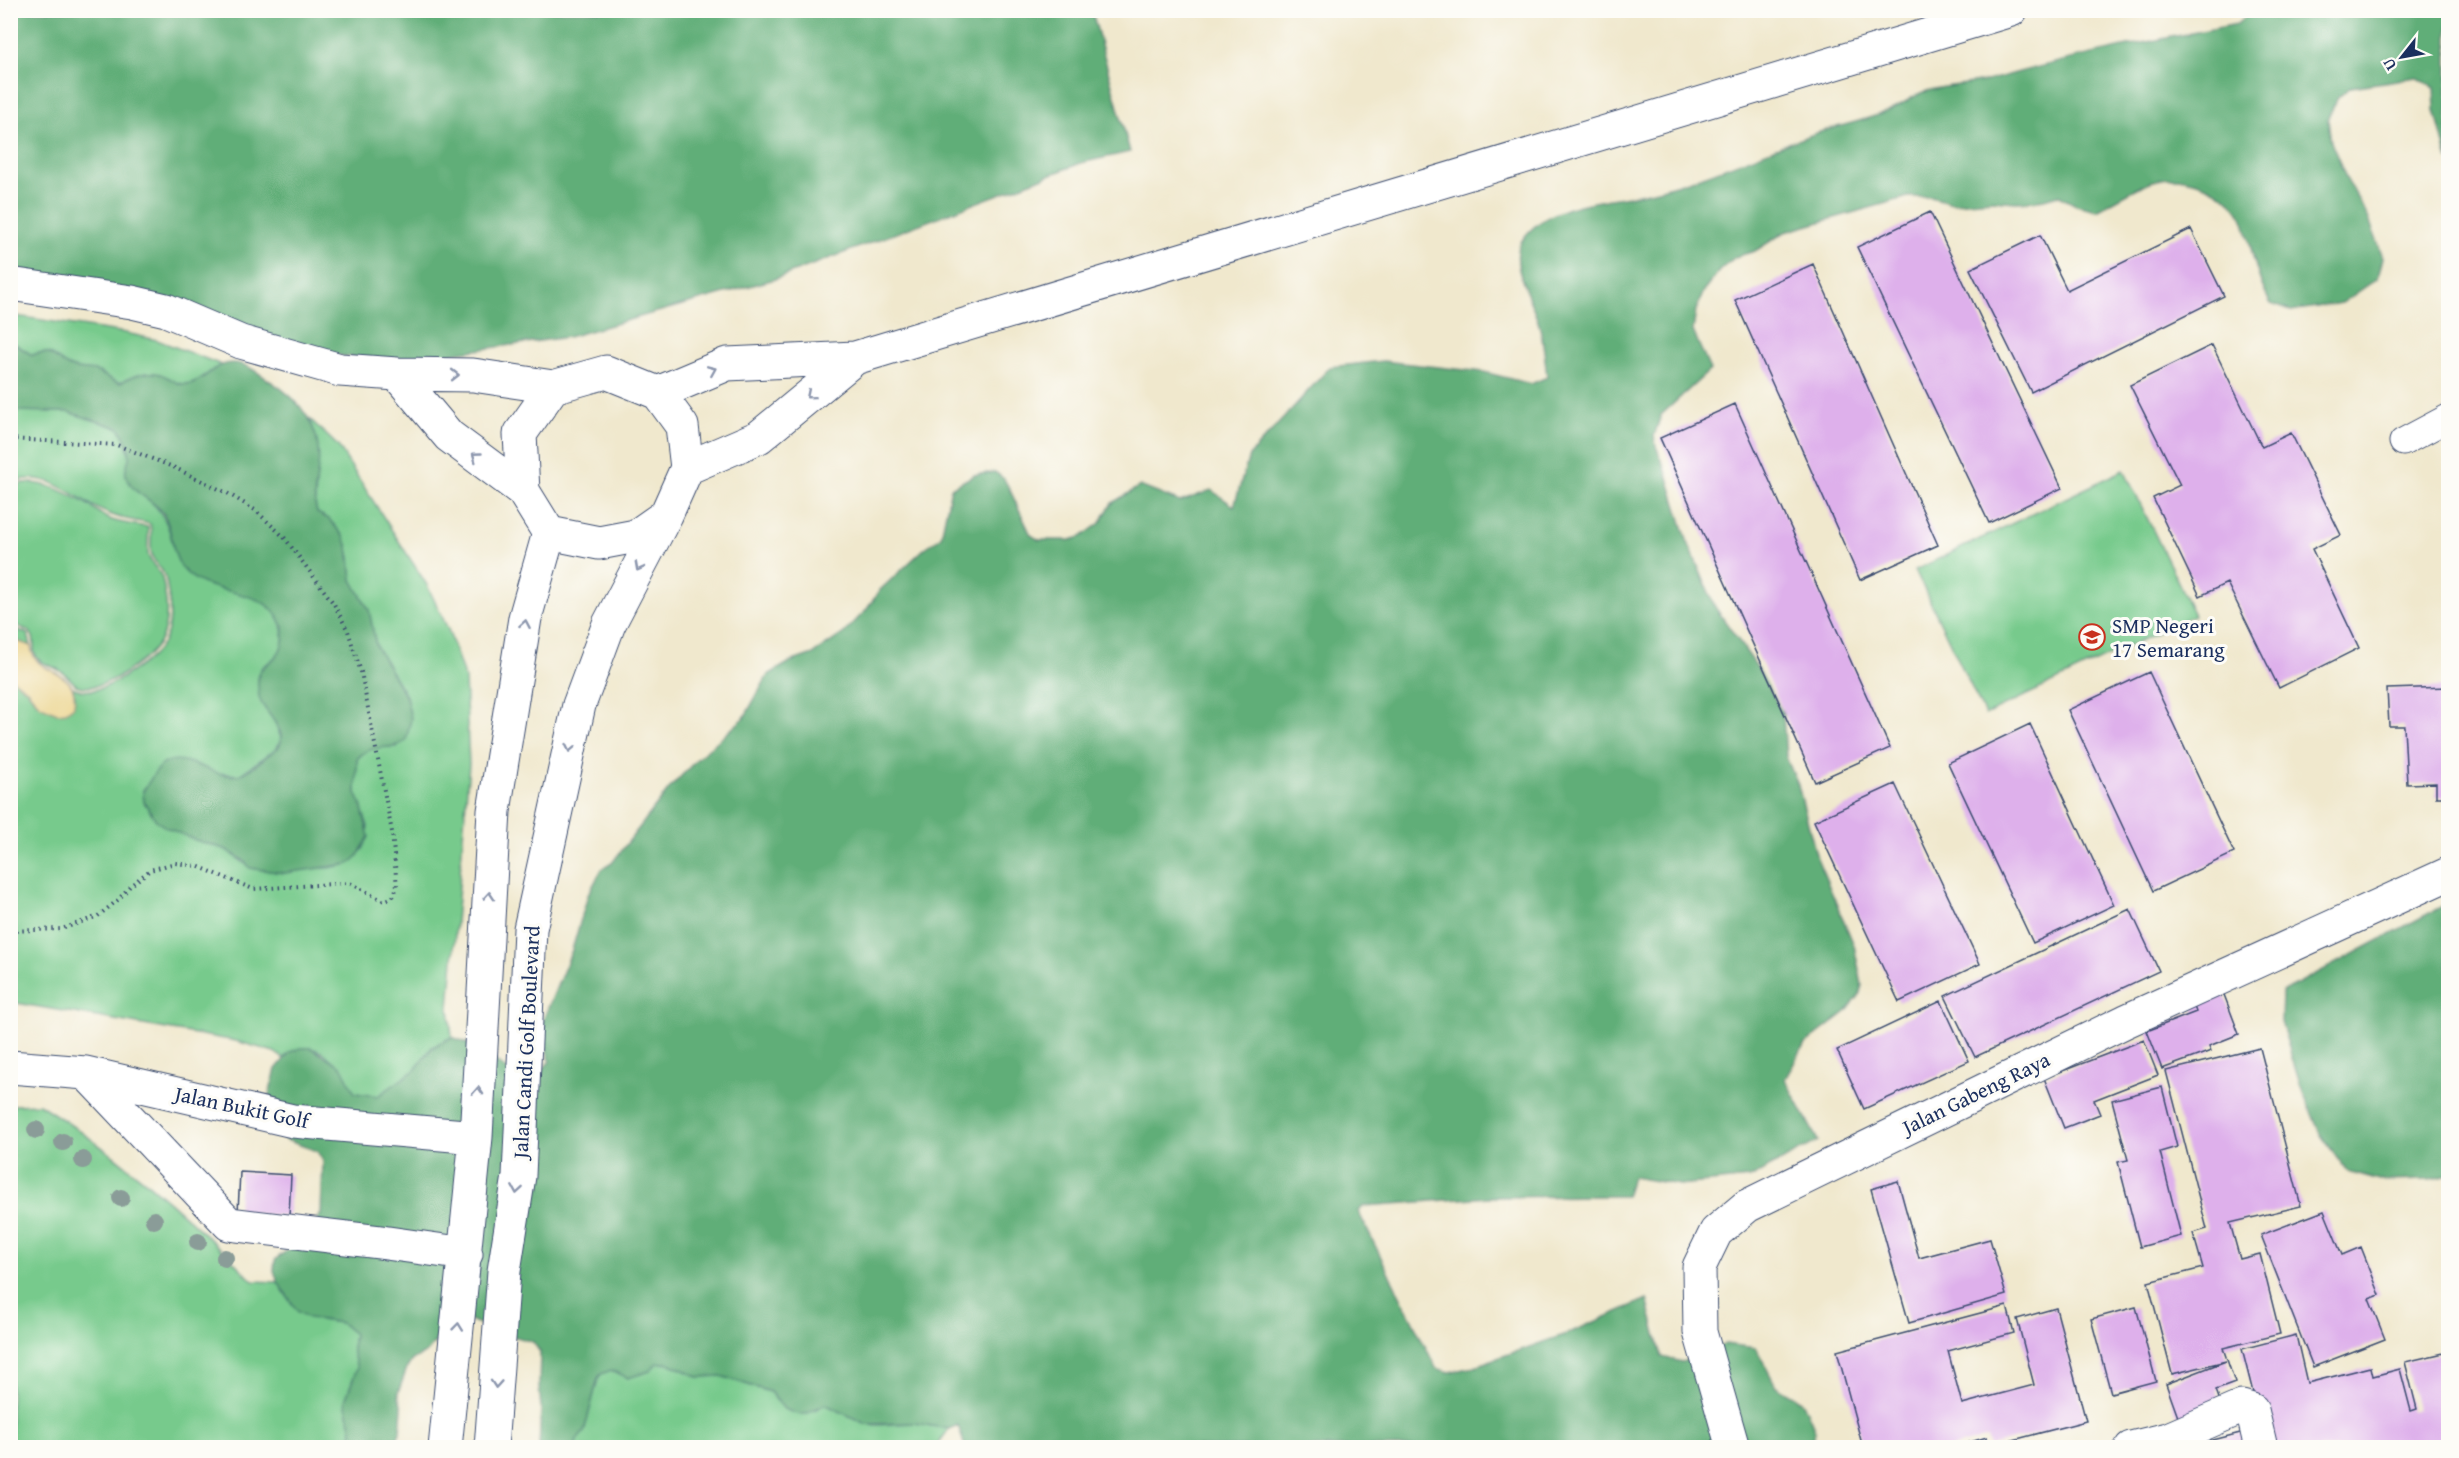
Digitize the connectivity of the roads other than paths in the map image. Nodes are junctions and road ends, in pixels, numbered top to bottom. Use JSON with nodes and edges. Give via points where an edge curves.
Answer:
{"nodes":[{"id":1,"x":2011,"y":10,"type":"edge"},
{"id":2,"x":10,"y":284,"type":"edge"},
{"id":3,"x":855,"y":358,"type":"junction"},
{"id":4,"x":397,"y":374,"type":"junction"},
{"id":5,"x":553,"y":387,"type":"junction"},
{"id":6,"x":658,"y":393,"type":"junction"},
{"id":7,"x":2448,"y":418,"type":"edge"},
{"id":8,"x":2403,"y":442,"type":"dead end"},
{"id":9,"x":687,"y":468,"type":"junction"},
{"id":10,"x":523,"y":491,"type":"junction"},
{"id":11,"x":666,"y":515,"type":"junction"},
{"id":12,"x":549,"y":533,"type":"junction"},
{"id":13,"x":2448,"y":874,"type":"edge"},
{"id":14,"x":10,"y":1067,"type":"edge"},
{"id":15,"x":86,"y":1073,"type":"junction"},
{"id":16,"x":476,"y":1137,"type":"junction"},
{"id":17,"x":466,"y":1254,"type":"junction"},
{"id":18,"x":445,"y":1448,"type":"edge"},
{"id":19,"x":491,"y":1448,"type":"edge"},
{"id":20,"x":1733,"y":1448,"type":"edge"},
{"id":21,"x":2131,"y":1448,"type":"edge"},
{"id":22,"x":2261,"y":1448,"type":"edge"}],
"edges":[{"from":1,"to":3,"type":"street"},
{"from":2,"to":4,"type":"street","via":[[132,302],[166,310],[241,342],[340,370]]},
{"from":6,"to":3,"type":"street","one_way":true,"via":[[727,364]]},
{"from":3,"to":9,"type":"street","one_way":true,"via":[[759,437]]},
{"from":4,"to":5,"type":"street","one_way":true,"via":[[473,375]]},
{"from":10,"to":4,"type":"street","one_way":true,"via":[[449,436]]},
{"from":5,"to":6,"type":"street","via":[[606,372]]},
{"from":5,"to":10,"type":"street","via":[[520,434]]},
{"from":6,"to":9,"type":"street","via":[[682,426]]},
{"from":7,"to":8,"type":"lane"},
{"from":9,"to":11,"type":"street"},
{"from":10,"to":12,"type":"street"},
{"from":11,"to":12,"type":"street","via":[[636,536],[599,543]]},
{"from":11,"to":19,"type":"street","name":"Jalan Candi Golf Boulevard","one_way":true,"via":[[609,624],[579,705],[530,929],[519,1176],[504,1271]]},
{"from":16,"to":12,"type":"street","one_way":true,"via":[[494,811],[525,618]]},
{"from":13,"to":20,"type":"street","name":"Jalan Gabeng Raya","via":[[2115,1026],[1747,1206],[1716,1232],[1699,1267],[1700,1332]]},
{"from":14,"to":15,"type":"street","name":"Jalan Bukit Golf"},
{"from":15,"to":16,"type":"street","name":"Jalan Bukit Golf","via":[[293,1121]]},
{"from":15,"to":17,"type":"street","via":[[229,1224]]},
{"from":16,"to":17,"type":"street"},
{"from":18,"to":17,"type":"street","one_way":true},
{"from":21,"to":22,"type":"street","via":[[2168,1439],[2242,1407],[2252,1410]]}]}
